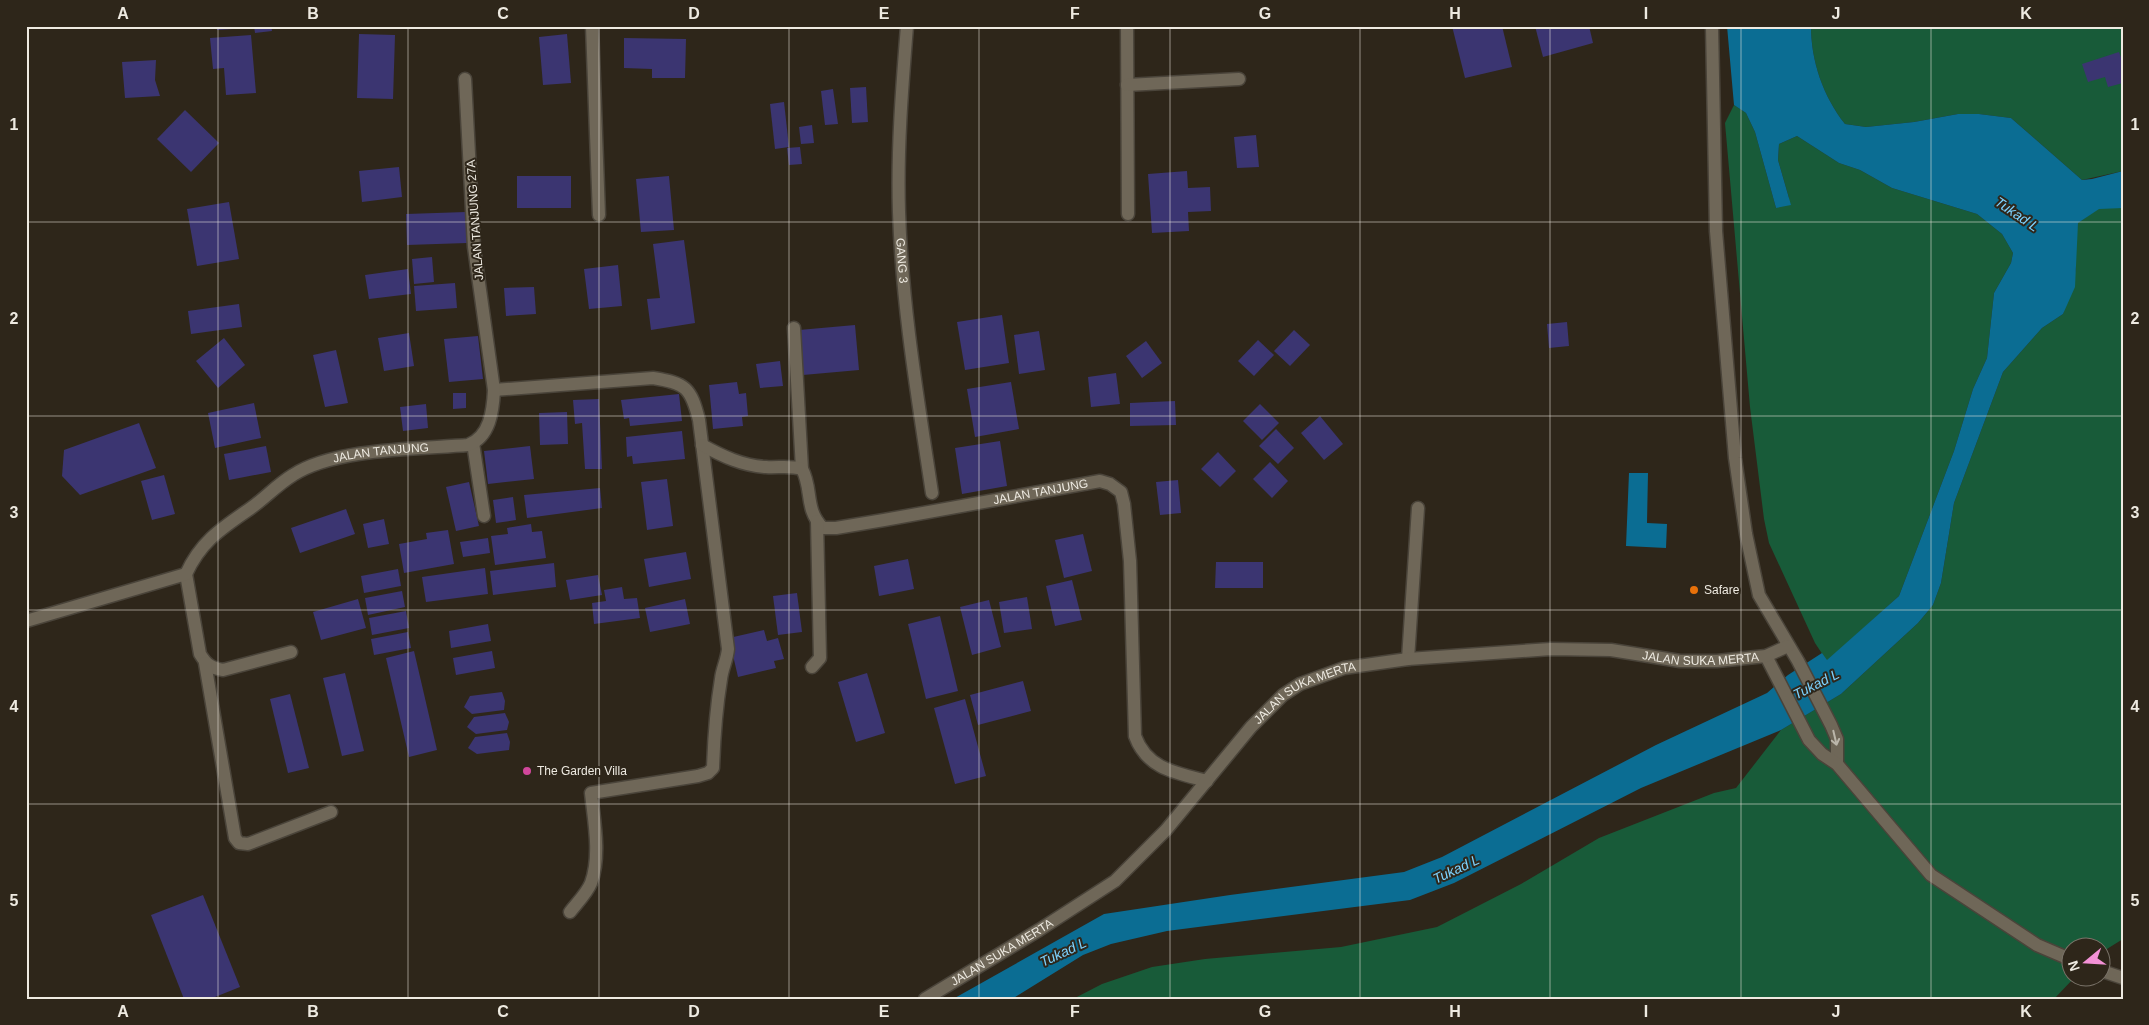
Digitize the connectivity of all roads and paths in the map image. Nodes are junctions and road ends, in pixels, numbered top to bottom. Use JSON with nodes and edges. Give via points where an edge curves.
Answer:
{"nodes":[{"id":1,"x":592,"y":26,"type":"edge"},
{"id":2,"x":907,"y":26,"type":"edge"},
{"id":3,"x":1127,"y":26,"type":"edge"},
{"id":4,"x":1712,"y":26,"type":"edge"},
{"id":5,"x":466,"y":79,"type":"dead end"},
{"id":6,"x":1239,"y":79,"type":"dead end"},
{"id":7,"x":1127,"y":84,"type":"junction"},
{"id":8,"x":1128,"y":214,"type":"dead end"},
{"id":9,"x":599,"y":215,"type":"dead end"},
{"id":10,"x":794,"y":328,"type":"dead end"},
{"id":11,"x":494,"y":390,"type":"junction"},
{"id":12,"x":473,"y":443,"type":"junction"},
{"id":13,"x":702,"y":445,"type":"junction"},
{"id":14,"x":802,"y":469,"type":"junction"},
{"id":15,"x":932,"y":494,"type":"dead end"},
{"id":16,"x":1418,"y":508,"type":"dead end"},
{"id":17,"x":484,"y":516,"type":"dead end"},
{"id":18,"x":816,"y":521,"type":"junction"},
{"id":19,"x":186,"y":574,"type":"junction"},
{"id":20,"x":26,"y":621,"type":"edge"},
{"id":21,"x":1788,"y":646,"type":"junction"},
{"id":22,"x":291,"y":652,"type":"dead end"},
{"id":23,"x":1766,"y":656,"type":"junction"},
{"id":24,"x":1408,"y":659,"type":"junction"},
{"id":25,"x":205,"y":662,"type":"junction"},
{"id":26,"x":812,"y":667,"type":"dead end"},
{"id":27,"x":1837,"y":764,"type":"junction"},
{"id":28,"x":1207,"y":782,"type":"junction"},
{"id":29,"x":331,"y":812,"type":"dead end"},
{"id":30,"x":570,"y":912,"type":"dead end"},
{"id":31,"x":2062,"y":956,"type":"edge"},
{"id":32,"x":925,"y":999,"type":"edge"}],
"edges":[{"from":1,"to":9,"type":"street"},
{"from":2,"to":15,"type":"street","name":"GANG 3","via":[[900,111],[899,212],[908,326]]},
{"from":3,"to":7,"type":"street"},
{"from":4,"to":21,"type":"street","via":[[1716,232],[1735,458],[1759,595]]},
{"from":5,"to":11,"type":"street","name":"JALAN TANJUNG 27A","via":[[474,247]]},
{"from":6,"to":7,"type":"street"},
{"from":7,"to":8,"type":"street"},
{"from":10,"to":14,"type":"street"},
{"from":11,"to":12,"type":"street","via":[[489,423],[480,439]]},
{"from":11,"to":13,"type":"street","via":[[653,378],[675,381],[687,389],[695,404]]},
{"from":12,"to":17,"type":"street"},
{"from":12,"to":19,"type":"street","name":"JALAN TANJUNG","via":[[376,451],[309,467],[293,475],[212,536],[195,555]]},
{"from":13,"to":14,"type":"street","via":[[751,465]]},
{"from":13,"to":30,"type":"street","via":[[728,649],[716,709],[713,768],[708,773],[590,793],[595,827],[594,870],[590,884]]},
{"from":14,"to":18,"type":"street"},
{"from":16,"to":24,"type":"street"},
{"from":18,"to":26,"type":"street","via":[[820,658]]},
{"from":18,"to":28,"type":"street","name":"JALAN TANJUNG","via":[[823,528],[836,528],[1100,481],[1110,484],[1121,492],[1128,527],[1135,736],[1150,761],[1175,773]]},
{"from":19,"to":20,"type":"street"},
{"from":19,"to":25,"type":"street","via":[[200,654]]},
{"from":21,"to":23,"type":"street","name":"JALAN SUKA MERTA"},
{"from":21,"to":27,"type":"street","one_way":true,"via":[[1837,739]]},
{"from":22,"to":25,"type":"street","via":[[223,670]]},
{"from":23,"to":24,"type":"street","name":"JALAN SUKA MERTA","via":[[1716,662],[1680,661],[1611,650],[1551,649]]},
{"from":23,"to":27,"type":"street","via":[[1808,740]]},
{"from":24,"to":28,"type":"street","name":"JALAN SUKA MERTA","via":[[1344,668],[1300,684],[1283,695],[1251,726]]},
{"from":25,"to":29,"type":"street","via":[[235,838],[239,843],[248,844]]},
{"from":27,"to":31,"type":"street","via":[[1931,875],[2038,945]]},
{"from":28,"to":32,"type":"street","name":"JALAN SUKA MERTA","via":[[1166,830],[1115,881]]}]}
